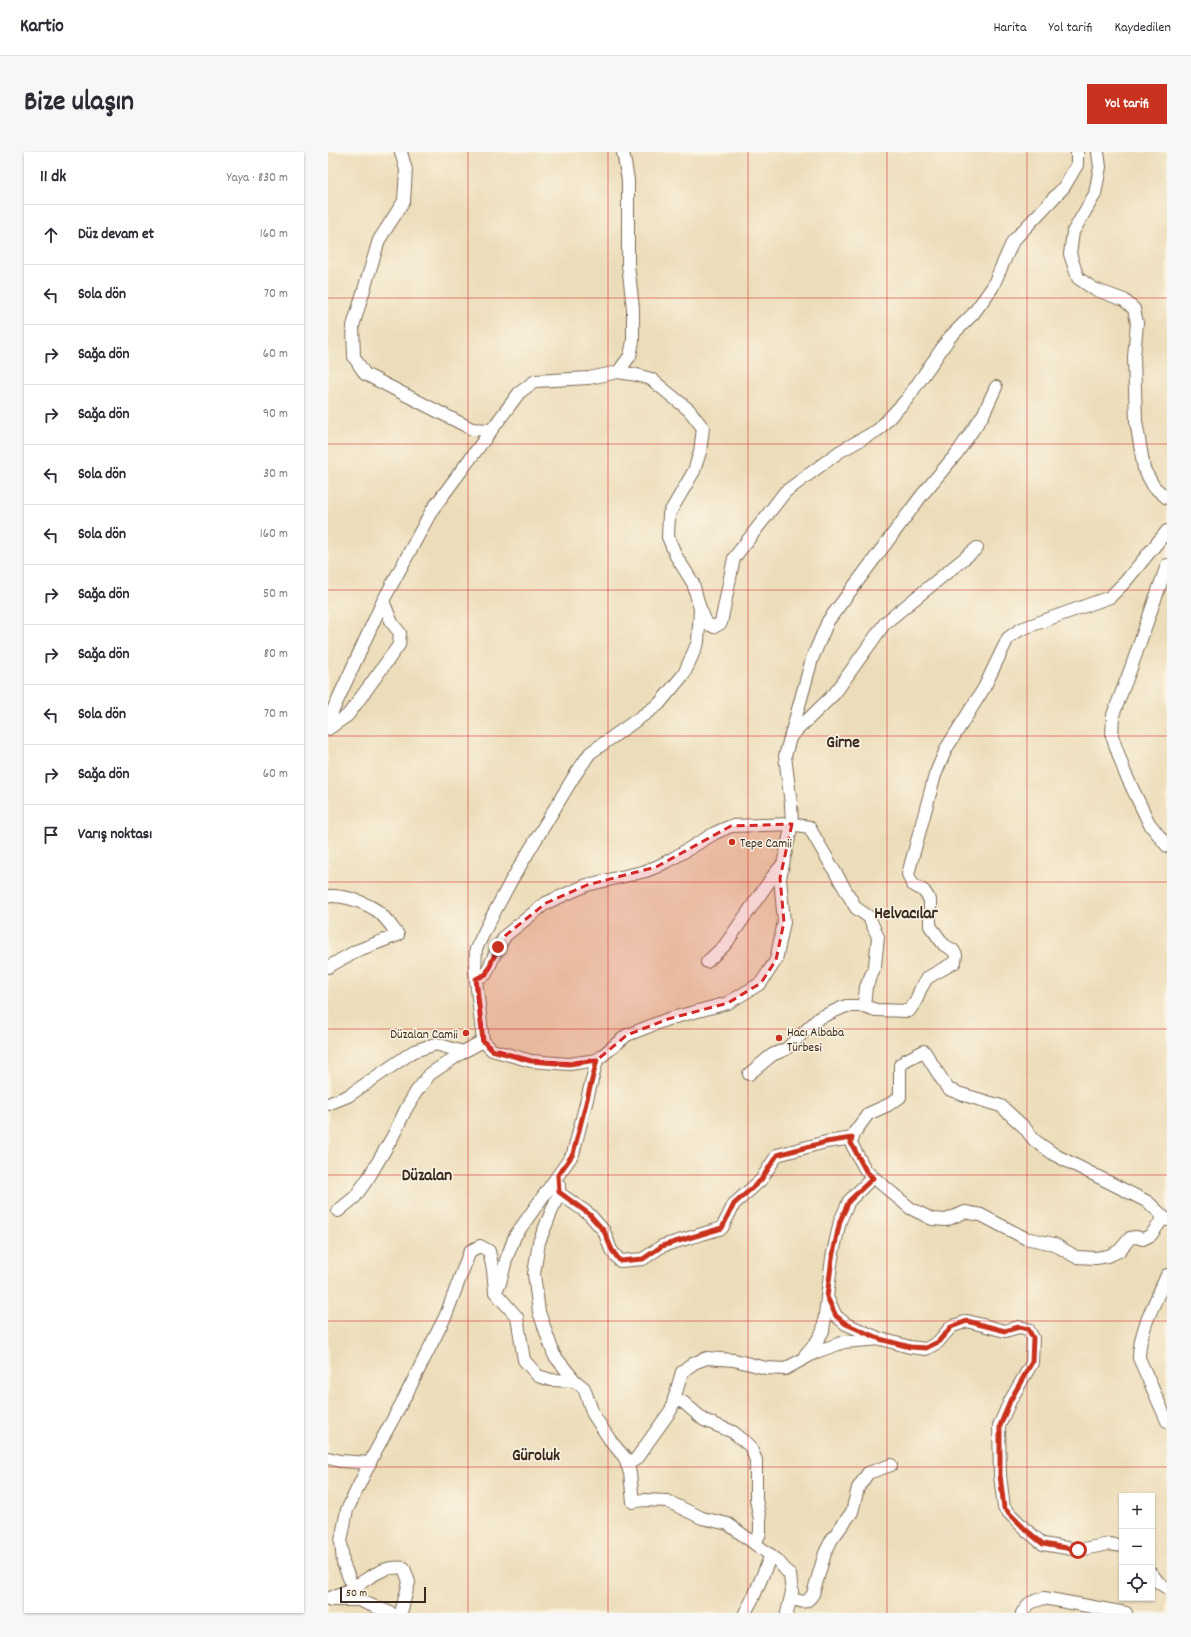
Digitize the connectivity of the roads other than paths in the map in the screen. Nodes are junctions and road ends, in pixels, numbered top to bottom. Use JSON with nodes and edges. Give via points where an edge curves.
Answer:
{"nodes":[{"id":1,"x":401,"y":152,"type":"edge"},
{"id":2,"x":623,"y":152,"type":"edge"},
{"id":3,"x":1077,"y":152,"type":"edge"},
{"id":4,"x":1098,"y":152,"type":"edge"},
{"id":5,"x":618,"y":372,"type":"junction"},
{"id":6,"x":996,"y":387,"type":"dead end"},
{"id":7,"x":491,"y":430,"type":"junction"},
{"id":8,"x":1167,"y":498,"type":"edge"},
{"id":9,"x":1167,"y":531,"type":"edge"},
{"id":10,"x":977,"y":548,"type":"dead end"},
{"id":11,"x":1167,"y":565,"type":"edge"},
{"id":12,"x":383,"y":601,"type":"junction"},
{"id":13,"x":700,"y":608,"type":"junction"},
{"id":14,"x":328,"y":721,"type":"edge"},
{"id":15,"x":328,"y":729,"type":"edge"},
{"id":16,"x":790,"y":737,"type":"junction"},
{"id":17,"x":792,"y":824,"type":"junction"},
{"id":18,"x":1167,"y":846,"type":"edge"},
{"id":19,"x":783,"y":865,"type":"junction"},
{"id":20,"x":328,"y":896,"type":"edge"},
{"id":21,"x":707,"y":962,"type":"dead end"},
{"id":22,"x":328,"y":967,"type":"edge"},
{"id":23,"x":476,"y":979,"type":"junction"},
{"id":24,"x":864,"y":1006,"type":"junction"},
{"id":25,"x":483,"y":1041,"type":"junction"},
{"id":26,"x":463,"y":1052,"type":"junction"},
{"id":27,"x":597,"y":1060,"type":"junction"},
{"id":28,"x":749,"y":1074,"type":"dead end"},
{"id":29,"x":328,"y":1104,"type":"edge"},
{"id":30,"x":852,"y":1138,"type":"junction"},
{"id":31,"x":558,"y":1175,"type":"junction"},
{"id":32,"x":873,"y":1178,"type":"junction"},
{"id":33,"x":559,"y":1192,"type":"junction"},
{"id":34,"x":338,"y":1211,"type":"dead end"},
{"id":35,"x":1166,"y":1219,"type":"edge"},
{"id":36,"x":1167,"y":1275,"type":"edge"},
{"id":37,"x":495,"y":1292,"type":"junction"},
{"id":38,"x":827,"y":1297,"type":"junction"},
{"id":39,"x":880,"y":1339,"type":"junction"},
{"id":40,"x":800,"y":1361,"type":"junction"},
{"id":41,"x":575,"y":1381,"type":"junction"},
{"id":42,"x":674,"y":1399,"type":"junction"},
{"id":43,"x":1167,"y":1422,"type":"edge"},
{"id":44,"x":328,"y":1458,"type":"edge"},
{"id":45,"x":370,"y":1463,"type":"junction"},
{"id":46,"x":627,"y":1465,"type":"junction"},
{"id":47,"x":891,"y":1465,"type":"dead end"},
{"id":48,"x":756,"y":1544,"type":"junction"},
{"id":49,"x":1119,"y":1546,"type":"edge"},
{"id":50,"x":771,"y":1555,"type":"junction"},
{"id":51,"x":1155,"y":1578,"type":"edge"},
{"id":52,"x":353,"y":1588,"type":"junction"},
{"id":53,"x":1167,"y":1588,"type":"edge"},
{"id":54,"x":791,"y":1598,"type":"junction"},
{"id":55,"x":328,"y":1599,"type":"edge"},
{"id":56,"x":358,"y":1600,"type":"junction"},
{"id":57,"x":391,"y":1613,"type":"edge"},
{"id":58,"x":401,"y":1613,"type":"edge"},
{"id":59,"x":745,"y":1613,"type":"edge"},
{"id":60,"x":787,"y":1613,"type":"edge"},
{"id":61,"x":1022,"y":1613,"type":"edge"},
{"id":62,"x":1126,"y":1613,"type":"edge"}],
"edges":[{"from":1,"to":7,"type":"street","via":[[406,170],[404,201],[379,240],[353,326],[354,357],[365,374],[472,429]]},
{"from":2,"to":5,"type":"street","via":[[628,180],[628,265],[633,308],[633,341],[630,356]]},
{"from":3,"to":13,"type":"street","via":[[1077,165],[1064,187],[1013,241],[992,288],[950,337],[908,399],[878,430],[840,452],[785,492],[734,558],[721,623],[714,627],[706,623]]},
{"from":4,"to":8,"type":"street","via":[[1100,167],[1095,194],[1073,232],[1070,254],[1078,278],[1094,288],[1124,300],[1134,309],[1136,421],[1144,469],[1154,486]]},
{"from":5,"to":7,"type":"street","via":[[589,378],[535,381],[519,393]]},
{"from":5,"to":13,"type":"street","via":[[651,380],[690,410],[703,428],[694,471],[669,514],[668,537],[676,556],[693,583]]},
{"from":6,"to":16,"type":"street","via":[[983,415],[957,453],[922,495],[828,621],[812,659]]},
{"from":7,"to":12,"type":"street","via":[[432,510]]},
{"from":9,"to":24,"type":"street","via":[[1110,597],[1021,628],[1008,638],[984,688],[946,749],[935,775],[908,874],[912,884],[924,891],[930,900],[930,926],[944,945],[953,950],[956,955],[955,962],[927,978],[909,1010],[876,1010]]},
{"from":10,"to":16,"type":"street","via":[[885,623],[835,693]]},
{"from":11,"to":18,"type":"street","via":[[1132,668],[1112,714],[1112,736],[1125,773],[1149,823]]},
{"from":12,"to":14,"type":"street"},
{"from":12,"to":15,"type":"street","via":[[392,623],[400,633],[399,645],[348,715]]},
{"from":13,"to":23,"type":"street","via":[[698,642],[684,674],[659,704],[590,753],[569,784],[511,881],[476,949]]},
{"from":16,"to":17,"type":"street","via":[[786,756]]},
{"from":17,"to":19,"type":"street"},
{"from":17,"to":23,"type":"street","via":[[731,826],[656,867],[587,885],[546,903],[506,935],[486,974]]},
{"from":17,"to":24,"type":"street","via":[[809,827],[856,908],[869,917],[878,937],[875,966],[866,987]]},
{"from":19,"to":21,"type":"street","via":[[725,945]]},
{"from":19,"to":27,"type":"street","via":[[780,878],[784,922],[776,960],[761,983],[728,1003],[668,1019],[627,1035]]},
{"from":20,"to":22,"type":"street","via":[[361,902],[376,910],[398,935],[356,951]]},
{"from":23,"to":25,"type":"street"},
{"from":24,"to":28,"type":"street","via":[[846,1006],[819,1018],[786,1049],[772,1055]]},
{"from":25,"to":26,"type":"street"},
{"from":25,"to":27,"type":"street","via":[[492,1050],[531,1061],[569,1064]]},
{"from":26,"to":29,"type":"street","via":[[436,1044],[414,1051],[348,1096]]},
{"from":26,"to":34,"type":"street","via":[[430,1074],[416,1092],[369,1177],[355,1197]]},
{"from":27,"to":31,"type":"street","via":[[573,1154]]},
{"from":30,"to":32,"type":"street","via":[[851,1143],[866,1171]]},
{"from":30,"to":33,"type":"street","via":[[777,1155],[761,1180],[734,1204],[722,1228],[662,1246],[643,1259],[620,1261],[604,1231],[589,1214]]},
{"from":30,"to":35,"type":"street","via":[[868,1114],[900,1097],[900,1065],[924,1051],[948,1088],[1001,1106],[1034,1140],[1055,1155],[1148,1202]]},
{"from":31,"to":33,"type":"street"},
{"from":31,"to":37,"type":"street","via":[[515,1236]]},
{"from":32,"to":35,"type":"street","via":[[910,1208],[932,1219],[946,1220],[965,1212],[981,1215],[1025,1238],[1054,1244],[1076,1257],[1108,1256],[1119,1251],[1130,1238],[1143,1239],[1151,1235]]},
{"from":32,"to":38,"type":"street","via":[[849,1201],[840,1221]]},
{"from":33,"to":41,"type":"street","via":[[540,1242],[534,1274],[540,1312],[554,1355]]},
{"from":36,"to":43,"type":"street","via":[[1146,1323],[1139,1348],[1139,1358]]},
{"from":37,"to":41,"type":"street","via":[[517,1317],[524,1360],[538,1376],[551,1380]]},
{"from":37,"to":45,"type":"street","via":[[489,1251],[480,1246],[470,1251],[446,1315]]},
{"from":38,"to":39,"type":"street","via":[[836,1316],[846,1324]]},
{"from":38,"to":40,"type":"street","via":[[823,1331]]},
{"from":39,"to":40,"type":"street","via":[[844,1342]]},
{"from":39,"to":49,"type":"street","via":[[910,1347],[926,1348],[938,1342],[951,1327],[967,1321],[1005,1331],[1019,1327],[1028,1329],[1033,1338],[1032,1362],[1010,1401],[1000,1426],[1000,1475],[1004,1508],[1043,1544],[1078,1550],[1109,1544]]},
{"from":40,"to":42,"type":"street","via":[[785,1369],[707,1358],[682,1372]]},
{"from":41,"to":46,"type":"street","via":[[584,1388],[593,1414],[625,1458]]},
{"from":42,"to":46,"type":"street","via":[[671,1410],[648,1443],[636,1459]]},
{"from":42,"to":48,"type":"street","via":[[683,1402],[704,1420],[733,1432],[750,1446],[756,1460],[756,1499],[760,1520],[760,1533]]},
{"from":44,"to":45,"type":"street"},
{"from":45,"to":52,"type":"street","via":[[347,1510],[341,1541],[343,1563]]},
{"from":46,"to":48,"type":"street","via":[[633,1502],[667,1501],[702,1518],[728,1524]]},
{"from":47,"to":54,"type":"street","via":[[868,1473],[858,1488],[852,1512],[825,1553],[809,1600],[803,1602]]},
{"from":48,"to":50,"type":"street"},
{"from":50,"to":54,"type":"street","via":[[790,1575]]},
{"from":50,"to":59,"type":"street"},
{"from":51,"to":53,"type":"street"},
{"from":52,"to":55,"type":"street"},
{"from":52,"to":56,"type":"street"},
{"from":52,"to":58,"type":"street","via":[[371,1576],[393,1567],[404,1568],[409,1582]]},
{"from":54,"to":60,"type":"street"},
{"from":55,"to":56,"type":"street"},
{"from":56,"to":57,"type":"street"},
{"from":61,"to":62,"type":"street","via":[[1030,1603],[1044,1598]]}]}
